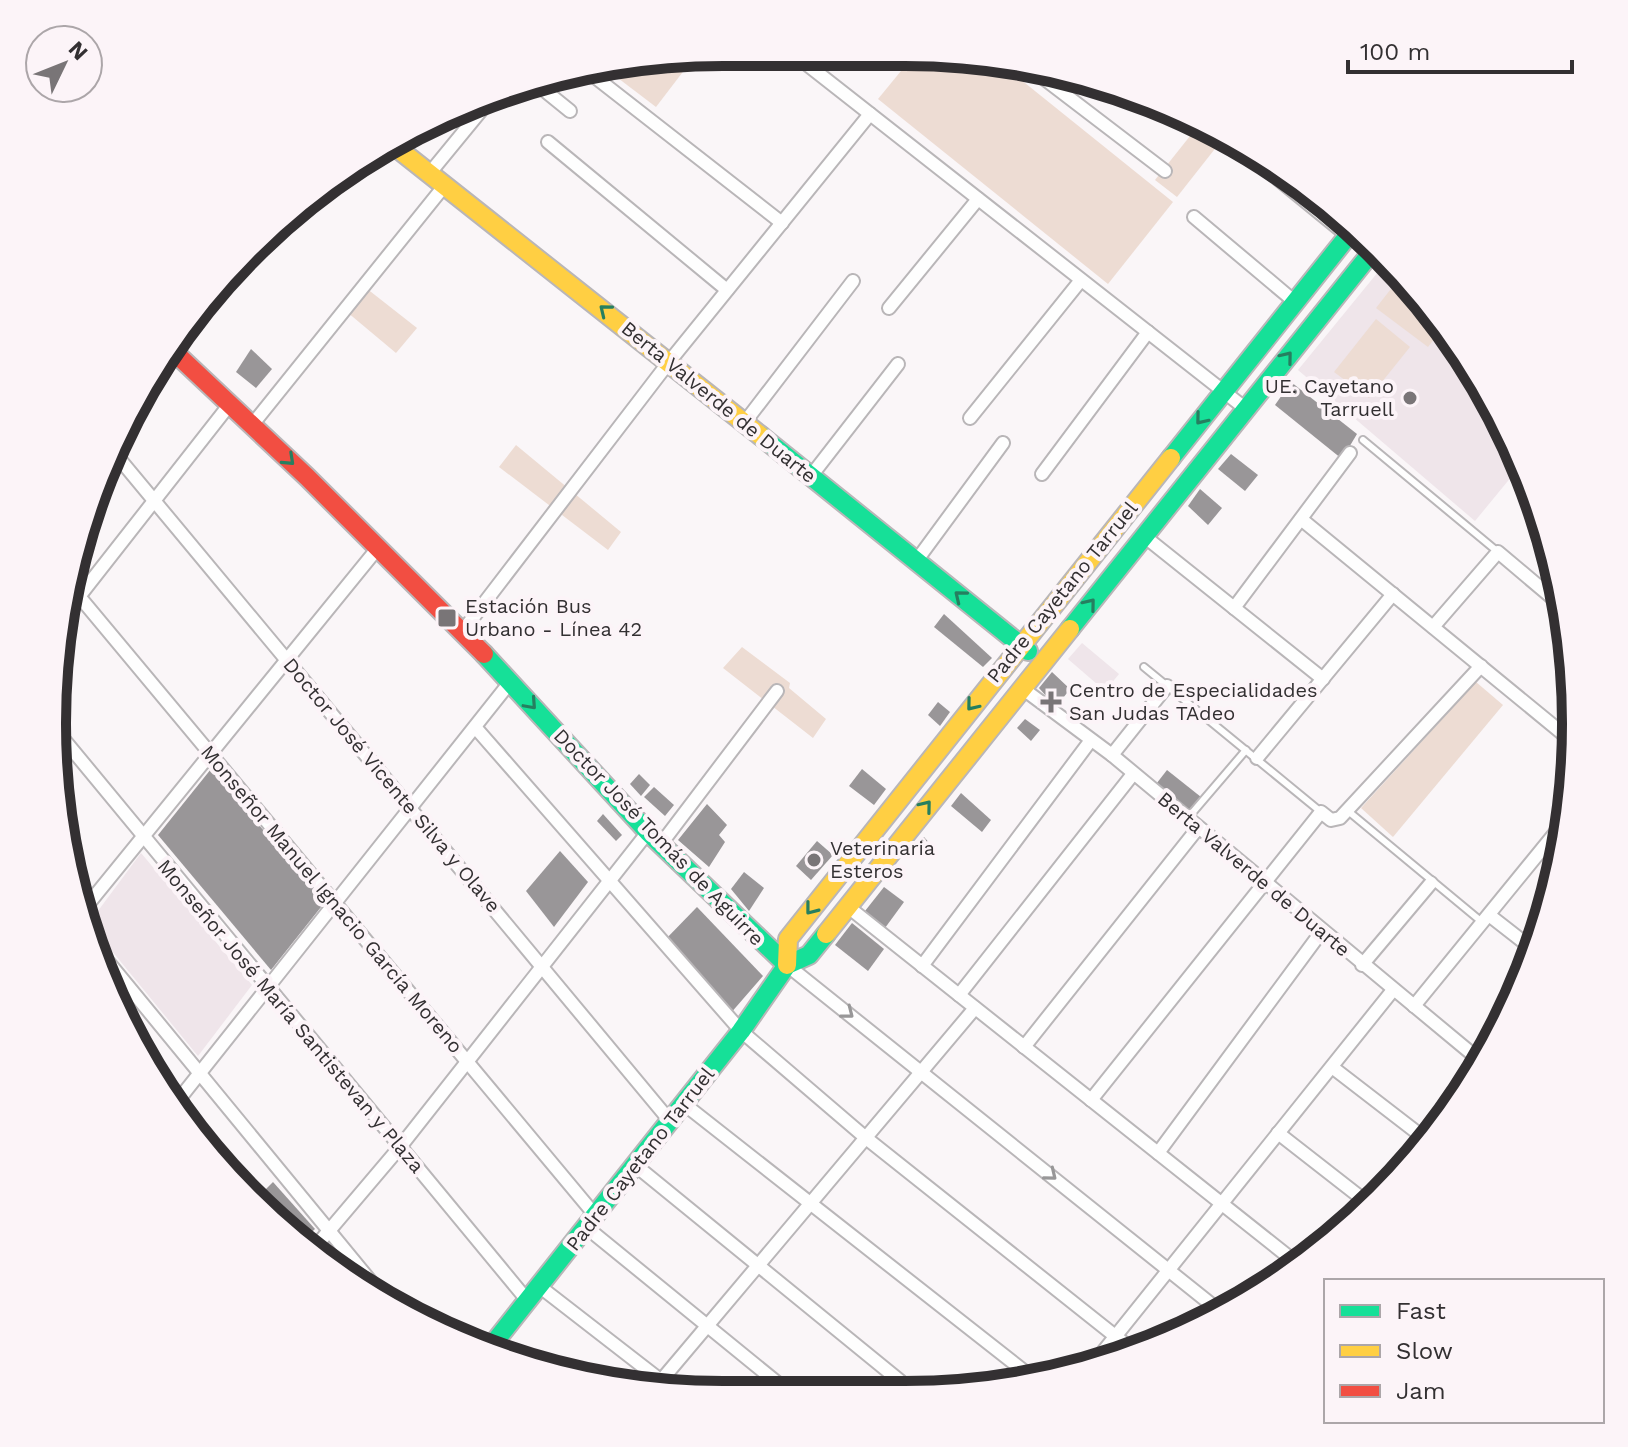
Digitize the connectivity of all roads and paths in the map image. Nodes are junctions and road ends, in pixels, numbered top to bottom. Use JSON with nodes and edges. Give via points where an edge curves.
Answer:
{"nodes":[{"id":1,"x":809,"y":66,"type":"edge"},
{"id":2,"x":597,"y":79,"type":"edge"},
{"id":3,"x":1047,"y":82,"type":"edge"},
{"id":4,"x":1060,"y":85,"type":"edge"},
{"id":5,"x":1056,"y":89,"type":"junction"},
{"id":6,"x":545,"y":91,"type":"edge"},
{"id":7,"x":570,"y":111,"type":"dead end"},
{"id":8,"x":479,"y":114,"type":"edge"},
{"id":9,"x":870,"y":114,"type":"junction"},
{"id":10,"x":548,"y":142,"type":"dead end"},
{"id":11,"x":401,"y":151,"type":"edge"},
{"id":12,"x":1165,"y":171,"type":"dead end"},
{"id":13,"x":429,"y":174,"type":"junction"},
{"id":14,"x":445,"y":185,"type":"junction"},
{"id":15,"x":978,"y":199,"type":"junction"},
{"id":16,"x":1194,"y":217,"type":"dead end"},
{"id":17,"x":782,"y":223,"type":"junction"},
{"id":18,"x":1347,"y":238,"type":"edge"},
{"id":19,"x":1367,"y":257,"type":"edge"},
{"id":20,"x":1081,"y":280,"type":"junction"},
{"id":21,"x":853,"y":281,"type":"dead end"},
{"id":22,"x":727,"y":290,"type":"junction"},
{"id":23,"x":1295,"y":302,"type":"junction"},
{"id":24,"x":889,"y":308,"type":"dead end"},
{"id":25,"x":1148,"y":332,"type":"junction"},
{"id":26,"x":178,"y":356,"type":"edge"},
{"id":27,"x":669,"y":362,"type":"junction"},
{"id":28,"x":898,"y":364,"type":"dead end"},
{"id":29,"x":1224,"y":391,"type":"junction"},
{"id":30,"x":230,"y":404,"type":"junction"},
{"id":31,"x":1246,"y":409,"type":"junction"},
{"id":32,"x":970,"y":418,"type":"dead end"},
{"id":33,"x":745,"y":422,"type":"junction"},
{"id":34,"x":252,"y":425,"type":"junction"},
{"id":35,"x":1363,"y":440,"type":"dead end"},
{"id":36,"x":1003,"y":443,"type":"dead end"},
{"id":37,"x":1350,"y":453,"type":"dead end"},
{"id":38,"x":121,"y":461,"type":"edge"},
{"id":39,"x":1042,"y":474,"type":"dead end"},
{"id":40,"x":811,"y":476,"type":"junction"},
{"id":41,"x":155,"y":501,"type":"junction"},
{"id":42,"x":1301,"y":519,"type":"junction"},
{"id":43,"x":1144,"y":536,"type":"junction"},
{"id":44,"x":377,"y":549,"type":"junction"},
{"id":45,"x":1498,"y":552,"type":"junction"},
{"id":46,"x":917,"y":560,"type":"junction"},
{"id":47,"x":1393,"y":594,"type":"junction"},
{"id":48,"x":1549,"y":595,"type":"edge"},
{"id":49,"x":79,"y":597,"type":"joint"},
{"id":50,"x":1234,"y":608,"type":"junction"},
{"id":51,"x":1433,"y":627,"type":"junction"},
{"id":52,"x":462,"y":632,"type":"junction"},
{"id":53,"x":1021,"y":644,"type":"junction"},
{"id":54,"x":287,"y":659,"type":"junction"},
{"id":55,"x":1042,"y":663,"type":"junction"},
{"id":56,"x":1481,"y":666,"type":"junction"},
{"id":57,"x":1144,"y":667,"type":"dead end"},
{"id":58,"x":1323,"y":679,"type":"junction"},
{"id":59,"x":511,"y":681,"type":"junction"},
{"id":60,"x":1167,"y":686,"type":"junction"},
{"id":61,"x":1022,"y":688,"type":"junction"},
{"id":62,"x":777,"y":691,"type":"dead end"},
{"id":63,"x":475,"y":727,"type":"junction"},
{"id":64,"x":1562,"y":733,"type":"edge"},
{"id":65,"x":1091,"y":740,"type":"junction"},
{"id":66,"x":66,"y":743,"type":"edge"},
{"id":67,"x":1246,"y":750,"type":"junction"},
{"id":68,"x":209,"y":754,"type":"junction"},
{"id":69,"x":1112,"y":755,"type":"junction"},
{"id":70,"x":1257,"y":758,"type":"junction"},
{"id":71,"x":1133,"y":774,"type":"junction"},
{"id":72,"x":410,"y":808,"type":"junction"},
{"id":73,"x":1348,"y":811,"type":"junction"},
{"id":74,"x":1321,"y":812,"type":"junction"},
{"id":75,"x":1187,"y":819,"type":"junction"},
{"id":76,"x":1198,"y":828,"type":"junction"},
{"id":77,"x":142,"y":836,"type":"junction"},
{"id":78,"x":655,"y":838,"type":"junction"},
{"id":79,"x":1550,"y":848,"type":"edge"},
{"id":80,"x":1262,"y":882,"type":"junction"},
{"id":81,"x":609,"y":883,"type":"junction"},
{"id":82,"x":1431,"y":883,"type":"junction"},
{"id":83,"x":90,"y":901,"type":"edge"},
{"id":84,"x":334,"y":903,"type":"junction"},
{"id":85,"x":847,"y":906,"type":"junction"},
{"id":86,"x":1486,"y":918,"type":"junction"},
{"id":87,"x":1322,"y":931,"type":"junction"},
{"id":88,"x":1524,"y":943,"type":"edge"},
{"id":89,"x":787,"y":965,"type":"junction"},
{"id":90,"x":1362,"y":965,"type":"junction"},
{"id":91,"x":922,"y":966,"type":"junction"},
{"id":92,"x":113,"y":968,"type":"edge"},
{"id":93,"x":543,"y":968,"type":"junction"},
{"id":94,"x":268,"y":986,"type":"junction"},
{"id":95,"x":1393,"y":990,"type":"junction"},
{"id":96,"x":959,"y":995,"type":"junction"},
{"id":97,"x":1414,"y":1006,"type":"junction"},
{"id":98,"x":975,"y":1008,"type":"junction"},
{"id":99,"x":741,"y":1031,"type":"junction"},
{"id":100,"x":1024,"y":1047,"type":"junction"},
{"id":101,"x":1473,"y":1054,"type":"edge"},
{"id":102,"x":468,"y":1061,"type":"junction"},
{"id":103,"x":1332,"y":1067,"type":"junction"},
{"id":104,"x":921,"y":1071,"type":"junction"},
{"id":105,"x":200,"y":1073,"type":"junction"},
{"id":106,"x":182,"y":1096,"type":"edge"},
{"id":107,"x":1091,"y":1100,"type":"junction"},
{"id":108,"x":684,"y":1104,"type":"junction"},
{"id":109,"x":670,"y":1121,"type":"junction"},
{"id":110,"x":1278,"y":1133,"type":"junction"},
{"id":111,"x":1418,"y":1133,"type":"edge"},
{"id":112,"x":866,"y":1138,"type":"junction"},
{"id":113,"x":400,"y":1147,"type":"junction"},
{"id":114,"x":1158,"y":1153,"type":"junction"},
{"id":115,"x":635,"y":1165,"type":"junction"},
{"id":116,"x":1360,"y":1197,"type":"edge"},
{"id":117,"x":810,"y":1203,"type":"junction"},
{"id":118,"x":1222,"y":1204,"type":"junction"},
{"id":119,"x":590,"y":1221,"type":"junction"},
{"id":120,"x":328,"y":1230,"type":"junction"},
{"id":121,"x":319,"y":1242,"type":"edge"},
{"id":122,"x":1289,"y":1257,"type":"edge"},
{"id":123,"x":758,"y":1265,"type":"junction"},
{"id":124,"x":1168,"y":1269,"type":"junction"},
{"id":125,"x":364,"y":1274,"type":"edge"},
{"id":126,"x":533,"y":1293,"type":"junction"},
{"id":127,"x":1211,"y":1304,"type":"edge"},
{"id":128,"x":707,"y":1326,"type":"junction"},
{"id":129,"x":1115,"y":1336,"type":"junction"},
{"id":130,"x":497,"y":1340,"type":"edge"},
{"id":131,"x":1124,"y":1343,"type":"edge"},
{"id":132,"x":1104,"y":1350,"type":"edge"},
{"id":133,"x":1022,"y":1370,"type":"edge"},
{"id":134,"x":646,"y":1376,"type":"edge"},
{"id":135,"x":664,"y":1378,"type":"edge"},
{"id":136,"x":775,"y":1381,"type":"edge"},
{"id":137,"x":900,"y":1381,"type":"edge"}],
"edges":[{"from":1,"to":9,"type":"street"},
{"from":2,"to":17,"type":"street"},
{"from":3,"to":5,"type":"street"},
{"from":4,"to":5,"type":"street"},
{"from":5,"to":12,"type":"street"},
{"from":6,"to":7,"type":"street"},
{"from":8,"to":13,"type":"street"},
{"from":9,"to":15,"type":"street"},
{"from":9,"to":17,"type":"street"},
{"from":10,"to":22,"type":"street"},
{"from":11,"to":13,"type":"street","name":"Berta Valverde de Duarte"},
{"from":13,"to":14,"type":"street","name":"Berta Valverde de Duarte"},
{"from":27,"to":14,"type":"street","name":"Berta Valverde de Duarte","one_way":true},
{"from":14,"to":34,"type":"street"},
{"from":15,"to":20,"type":"street"},
{"from":15,"to":24,"type":"street"},
{"from":16,"to":23,"type":"street"},
{"from":17,"to":22,"type":"street"},
{"from":18,"to":23,"type":"street","name":"Padre Cayetano Tarruel"},
{"from":31,"to":19,"type":"street","name":"Padre Cayetano Tarruel","one_way":true},
{"from":20,"to":25,"type":"street"},
{"from":20,"to":32,"type":"street"},
{"from":21,"to":33,"type":"street"},
{"from":22,"to":27,"type":"street"},
{"from":23,"to":29,"type":"street","name":"Padre Cayetano Tarruel"},
{"from":25,"to":29,"type":"street"},
{"from":25,"to":39,"type":"street"},
{"from":26,"to":30,"type":"street","name":"Doctor José Tomás de Aguirre"},
{"from":27,"to":33,"type":"street","name":"Berta Valverde de Duarte"},
{"from":27,"to":52,"type":"street"},
{"from":28,"to":40,"type":"street"},
{"from":29,"to":31,"type":"street"},
{"from":29,"to":53,"type":"street","name":"Padre Cayetano Tarruel","one_way":true},
{"from":30,"to":34,"type":"street","name":"Doctor José Tomás de Aguirre"},
{"from":30,"to":41,"type":"street"},
{"from":31,"to":43,"type":"street","name":"Padre Cayetano Tarruel"},
{"from":33,"to":40,"type":"street","name":"Berta Valverde de Duarte"},
{"from":34,"to":44,"type":"street","name":"Doctor José Tomás de Aguirre","one_way":true},
{"from":35,"to":45,"type":"lane"},
{"from":36,"to":46,"type":"street"},
{"from":37,"to":42,"type":"street"},
{"from":38,"to":41,"type":"street","name":"Doctor José Vicente Silva y Olave"},
{"from":40,"to":46,"type":"street","name":"Berta Valverde de Duarte"},
{"from":41,"to":49,"type":"street"},
{"from":41,"to":54,"type":"street","name":"Doctor José Vicente Silva y Olave"},
{"from":42,"to":47,"type":"street"},
{"from":42,"to":50,"type":"street"},
{"from":43,"to":50,"type":"street"},
{"from":55,"to":43,"type":"street","name":"Padre Cayetano Tarruel","one_way":true},
{"from":44,"to":52,"type":"street","name":"Doctor José Tomás de Aguirre"},
{"from":44,"to":54,"type":"street"},
{"from":45,"to":48,"type":"street"},
{"from":45,"to":51,"type":"street"},
{"from":53,"to":46,"type":"street","name":"Berta Valverde de Duarte","one_way":true},
{"from":47,"to":51,"type":"street"},
{"from":47,"to":58,"type":"street"},
{"from":49,"to":68,"type":"street","name":"Monseñor Manuel Ignacio García Moreno"},
{"from":50,"to":58,"type":"street"},
{"from":51,"to":56,"type":"street"},
{"from":52,"to":59,"type":"street","name":"Doctor José Tomás de Aguirre"},
{"from":53,"to":55,"type":"street","name":"Berta Valverde de Duarte"},
{"from":53,"to":89,"type":"street","name":"Padre Cayetano Tarruel","one_way":true,"via":[[788,939]]},
{"from":54,"to":68,"type":"street"},
{"from":54,"to":72,"type":"street","name":"Doctor José Vicente Silva y Olave"},
{"from":55,"to":61,"type":"street","name":"Padre Cayetano Tarruel"},
{"from":56,"to":64,"type":"street"},
{"from":56,"to":73,"type":"street"},
{"from":57,"to":60,"type":"lane"},
{"from":58,"to":70,"type":"street"},
{"from":59,"to":63,"type":"street"},
{"from":59,"to":78,"type":"street","name":"Doctor José Tomás de Aguirre","one_way":true},
{"from":60,"to":67,"type":"lane"},
{"from":60,"to":69,"type":"street"},
{"from":61,"to":65,"type":"street","name":"Berta Valverde de Duarte"},
{"from":85,"to":61,"type":"street","name":"Padre Cayetano Tarruel","one_way":true},
{"from":62,"to":78,"type":"street"},
{"from":63,"to":72,"type":"street"},
{"from":63,"to":81,"type":"street"},
{"from":65,"to":69,"type":"street","name":"Berta Valverde de Duarte"},
{"from":65,"to":91,"type":"street"},
{"from":66,"to":77,"type":"street","name":"Monseñor José María Santistevan y Plaza"},
{"from":67,"to":70,"type":"lane"},
{"from":67,"to":75,"type":"lane"},
{"from":68,"to":77,"type":"street"},
{"from":68,"to":84,"type":"street","name":"Monseñor Manuel Ignacio García Moreno"},
{"from":69,"to":71,"type":"street","name":"Berta Valverde de Duarte"},
{"from":70,"to":74,"type":"lane"},
{"from":71,"to":75,"type":"street","name":"Berta Valverde de Duarte"},
{"from":71,"to":96,"type":"street"},
{"from":72,"to":84,"type":"street"},
{"from":72,"to":93,"type":"street","name":"Doctor José Vicente Silva y Olave"},
{"from":73,"to":74,"type":"street","via":[[1336,820]]},
{"from":73,"to":82,"type":"lane"},
{"from":74,"to":80,"type":"street"},
{"from":75,"to":76,"type":"street","name":"Berta Valverde de Duarte"},
{"from":76,"to":80,"type":"street","name":"Berta Valverde de Duarte"},
{"from":76,"to":100,"type":"street"},
{"from":77,"to":83,"type":"street"},
{"from":77,"to":94,"type":"street","name":"Monseñor José María Santistevan y Plaza"},
{"from":78,"to":81,"type":"street"},
{"from":78,"to":89,"type":"street","name":"Doctor José Tomás de Aguirre"},
{"from":79,"to":86,"type":"street"},
{"from":80,"to":87,"type":"street","name":"Berta Valverde de Duarte"},
{"from":80,"to":107,"type":"street"},
{"from":81,"to":93,"type":"street"},
{"from":81,"to":99,"type":"street"},
{"from":82,"to":86,"type":"lane"},
{"from":82,"to":90,"type":"street"},
{"from":84,"to":94,"type":"street"},
{"from":84,"to":102,"type":"street","name":"Monseñor Manuel Ignacio García Moreno"},
{"from":85,"to":89,"type":"street","name":"Padre Cayetano Tarruel","via":[[809,955]]},
{"from":85,"to":91,"type":"street"},
{"from":86,"to":88,"type":"street"},
{"from":86,"to":97,"type":"street"},
{"from":87,"to":90,"type":"street","name":"Berta Valverde de Duarte"},
{"from":87,"to":114,"type":"street"},
{"from":89,"to":99,"type":"street","name":"Padre Cayetano Tarruel"},
{"from":89,"to":104,"type":"street","name":"Doctor José Tomás de Aguirre","one_way":true},
{"from":90,"to":95,"type":"street","name":"Berta Valverde de Duarte"},
{"from":91,"to":96,"type":"street"},
{"from":92,"to":105,"type":"street"},
{"from":93,"to":102,"type":"street"},
{"from":93,"to":109,"type":"street","name":"Doctor José Vicente Silva y Olave"},
{"from":94,"to":105,"type":"street"},
{"from":94,"to":113,"type":"street","name":"Monseñor José María Santistevan y Plaza"},
{"from":95,"to":97,"type":"street","name":"Berta Valverde de Duarte"},
{"from":95,"to":103,"type":"street"},
{"from":96,"to":98,"type":"street"},
{"from":97,"to":101,"type":"street","name":"Berta Valverde de Duarte"},
{"from":98,"to":100,"type":"street"},
{"from":98,"to":104,"type":"street"},
{"from":99,"to":108,"type":"street","name":"Padre Cayetano Tarruel"},
{"from":99,"to":112,"type":"street"},
{"from":100,"to":107,"type":"street"},
{"from":102,"to":113,"type":"street"},
{"from":102,"to":119,"type":"street","name":"Monseñor Manuel Ignacio García Moreno"},
{"from":103,"to":110,"type":"street"},
{"from":103,"to":111,"type":"street"},
{"from":104,"to":112,"type":"street"},
{"from":104,"to":124,"type":"street","name":"Doctor José Tomás de Aguirre","one_way":true},
{"from":105,"to":106,"type":"street"},
{"from":105,"to":120,"type":"street"},
{"from":107,"to":114,"type":"street"},
{"from":108,"to":109,"type":"street","name":"Padre Cayetano Tarruel"},
{"from":108,"to":117,"type":"street"},
{"from":109,"to":115,"type":"street","name":"Padre Cayetano Tarruel"},
{"from":110,"to":116,"type":"street"},
{"from":110,"to":118,"type":"street"},
{"from":112,"to":117,"type":"street"},
{"from":112,"to":129,"type":"street"},
{"from":113,"to":120,"type":"street"},
{"from":113,"to":126,"type":"street","name":"Monseñor José María Santistevan y Plaza"},
{"from":114,"to":118,"type":"street"},
{"from":115,"to":119,"type":"street","name":"Padre Cayetano Tarruel"},
{"from":115,"to":123,"type":"street"},
{"from":117,"to":123,"type":"street"},
{"from":117,"to":133,"type":"street"},
{"from":118,"to":122,"type":"street"},
{"from":118,"to":124,"type":"street"},
{"from":119,"to":126,"type":"street","name":"Padre Cayetano Tarruel"},
{"from":119,"to":128,"type":"street","name":"Monseñor Manuel Ignacio García Moreno"},
{"from":120,"to":121,"type":"street"},
{"from":120,"to":125,"type":"street"},
{"from":123,"to":128,"type":"street"},
{"from":123,"to":137,"type":"street"},
{"from":124,"to":127,"type":"street","name":"Doctor José Tomás de Aguirre"},
{"from":124,"to":129,"type":"street"},
{"from":126,"to":130,"type":"street","name":"Padre Cayetano Tarruel"},
{"from":126,"to":134,"type":"street","name":"Monseñor José María Santistevan y Plaza"},
{"from":128,"to":135,"type":"street"},
{"from":128,"to":136,"type":"street","name":"Monseñor Manuel Ignacio García Moreno"},
{"from":129,"to":131,"type":"street"},
{"from":129,"to":132,"type":"street"}]}
